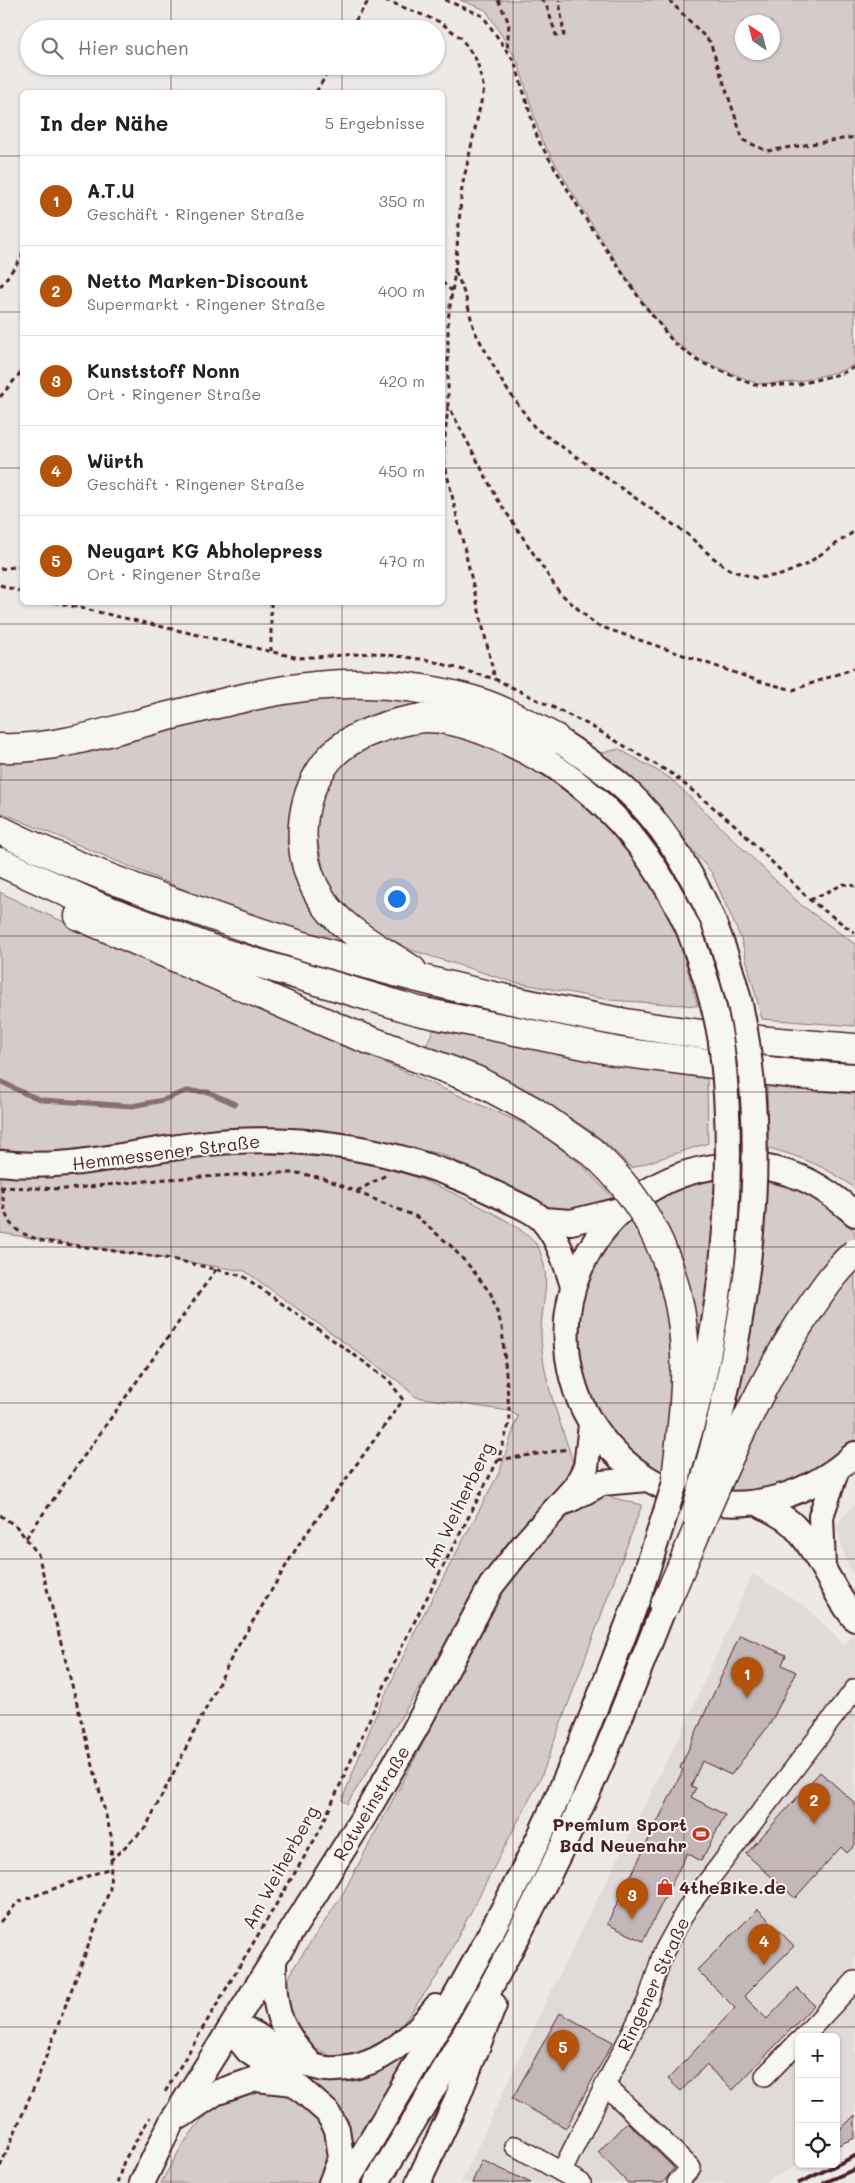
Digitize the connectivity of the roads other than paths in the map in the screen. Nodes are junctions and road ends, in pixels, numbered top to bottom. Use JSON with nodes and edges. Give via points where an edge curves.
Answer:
{"nodes":[{"id":1,"x":0,"y":748,"type":"edge"},
{"id":2,"x":549,"y":748,"type":"junction"},
{"id":3,"x":0,"y":830,"type":"edge"},
{"id":4,"x":0,"y":862,"type":"edge"},
{"id":5,"x":0,"y":866,"type":"edge"},
{"id":6,"x":428,"y":981,"type":"junction"},
{"id":7,"x":855,"y":1048,"type":"edge"},
{"id":8,"x":855,"y":1078,"type":"edge"},
{"id":9,"x":0,"y":1163,"type":"edge"},
{"id":10,"x":620,"y":1210,"type":"junction"},
{"id":11,"x":855,"y":1214,"type":"edge"},
{"id":12,"x":543,"y":1220,"type":"junction"},
{"id":13,"x":855,"y":1253,"type":"edge"},
{"id":14,"x":573,"y":1286,"type":"junction"},
{"id":15,"x":592,"y":1425,"type":"junction"},
{"id":16,"x":855,"y":1454,"type":"edge"},
{"id":17,"x":836,"y":1472,"type":"junction"},
{"id":18,"x":647,"y":1479,"type":"junction"},
{"id":19,"x":676,"y":1480,"type":"junction"},
{"id":20,"x":758,"y":1503,"type":"junction"},
{"id":21,"x":562,"y":1505,"type":"junction"},
{"id":22,"x":823,"y":1566,"type":"junction"},
{"id":23,"x":664,"y":1607,"type":"junction"},
{"id":24,"x":855,"y":1619,"type":"edge"},
{"id":25,"x":855,"y":1689,"type":"edge"},
{"id":26,"x":534,"y":1906,"type":"junction"},
{"id":27,"x":484,"y":1944,"type":"junction"},
{"id":28,"x":274,"y":1961,"type":"junction"},
{"id":29,"x":855,"y":1981,"type":"edge"},
{"id":30,"x":231,"y":2030,"type":"junction"},
{"id":31,"x":807,"y":2033,"type":"edge"},
{"id":32,"x":795,"y":2045,"type":"edge"},
{"id":33,"x":310,"y":2063,"type":"junction"},
{"id":34,"x":766,"y":2076,"type":"dead end"},
{"id":35,"x":294,"y":2082,"type":"junction"},
{"id":36,"x":605,"y":2084,"type":"junction"},
{"id":37,"x":162,"y":2116,"type":"junction"},
{"id":38,"x":515,"y":2146,"type":"dead end"},
{"id":39,"x":562,"y":2172,"type":"junction"},
{"id":40,"x":142,"y":2183,"type":"edge"},
{"id":41,"x":331,"y":2183,"type":"edge"},
{"id":42,"x":346,"y":2183,"type":"edge"},
{"id":43,"x":376,"y":2183,"type":"edge"},
{"id":44,"x":418,"y":2183,"type":"edge"},
{"id":45,"x":581,"y":2183,"type":"edge"},
{"id":46,"x":677,"y":2183,"type":"edge"}],
"edges":[{"from":1,"to":2,"type":"highway","via":[[42,746],[92,736],[264,692],[362,682],[396,684],[470,699],[522,721]]},
{"from":2,"to":6,"type":"highway","via":[[427,718],[374,728],[329,759],[316,778],[302,823],[308,870],[319,896],[354,932]]},
{"from":2,"to":19,"type":"main road","bridge":true,"via":[[630,832],[663,879],[689,930],[710,993],[722,1049],[727,1140],[719,1288],[702,1384]]},
{"from":2,"to":23,"type":"main road","bridge":true,"via":[[584,757],[627,791],[669,840],[698,887],[728,958],[747,1048],[753,1143],[749,1243],[736,1341],[700,1490]]},
{"from":3,"to":6,"type":"highway","via":[[102,877],[229,923],[362,965]]},
{"from":4,"to":8,"type":"highway","via":[[97,906],[217,951],[418,1011],[619,1052],[801,1076]]},
{"from":5,"to":19,"type":"highway","bridge":true,"via":[[86,921],[348,1032],[476,1080],[532,1110],[591,1151],[624,1184],[646,1215],[673,1276],[685,1354]]},
{"from":6,"to":7,"type":"highway","via":[[622,1022],[768,1041]]},
{"from":9,"to":12,"type":"main road","name":"Hemmessener Straße","via":[[81,1162],[232,1141],[321,1142],[373,1150],[441,1170],[481,1186]]},
{"from":10,"to":11,"type":"main road","via":[[651,1188],[686,1172],[724,1165],[762,1167],[799,1177],[833,1195]]},
{"from":10,"to":12,"type":"main road","via":[[571,1222]]},
{"from":10,"to":14,"type":"main road","via":[[592,1245]]},
{"from":12,"to":14,"type":"main road","via":[[561,1252]]},
{"from":13,"to":23,"type":"highway","bridge":true,"via":[[813,1303],[772,1367]]},
{"from":14,"to":15,"type":"main road","via":[[566,1333],[570,1372],[578,1399]]},
{"from":15,"to":18,"type":"main road","via":[[616,1455]]},
{"from":15,"to":21,"type":"main road","name":"Rotweinstraße","via":[[586,1467]]},
{"from":16,"to":17,"type":"main road"},
{"from":17,"to":20,"type":"main road","via":[[799,1492]]},
{"from":17,"to":22,"type":"main road","via":[[821,1516]]},
{"from":18,"to":20,"type":"main road","via":[[700,1501]]},
{"from":18,"to":21,"type":"main road","via":[[602,1483]]},
{"from":19,"to":27,"type":"main road","bridge":true,"via":[[639,1596],[568,1773]]},
{"from":20,"to":22,"type":"main road","via":[[793,1525]]},
{"from":21,"to":28,"type":"main road","name":"Rotweinstraße","via":[[525,1543],[491,1586],[371,1805]]},
{"from":22,"to":24,"type":"main road","via":[[846,1609]]},
{"from":23,"to":26,"type":"main road","via":[[592,1784]]},
{"from":25,"to":36,"type":"street","name":"Ringener Straße","via":[[688,1907],[663,1953],[648,2000]]},
{"from":26,"to":43,"type":"main road","via":[[426,2101]]},
{"from":26,"to":44,"type":"main road","via":[[454,2106]]},
{"from":27,"to":33,"type":"main road","via":[[422,2025],[394,2051],[350,2068],[325,2069]]},
{"from":27,"to":42,"type":"main road"},
{"from":28,"to":30,"type":"main road","name":"Rotweinstraße"},
{"from":28,"to":33,"type":"main road","via":[[274,1995],[280,2022],[291,2042]]},
{"from":29,"to":31,"type":"street"},
{"from":30,"to":33,"type":"main road","via":[[250,2032],[279,2050]]},
{"from":30,"to":35,"type":"main road","via":[[248,2051]]},
{"from":30,"to":37,"type":"main road","name":"Rotweinstraße"},
{"from":32,"to":34,"type":"street"},
{"from":35,"to":37,"type":"main road","via":[[256,2079]]},
{"from":35,"to":41,"type":"main road","via":[[327,2112],[337,2129],[341,2158]]},
{"from":36,"to":39,"type":"street","name":"Ringener Straße"},
{"from":36,"to":46,"type":"street","via":[[691,2168]]},
{"from":37,"to":40,"type":"main road","name":"Rotweinstraße"},
{"from":38,"to":39,"type":"street"},
{"from":39,"to":45,"type":"street"}]}
